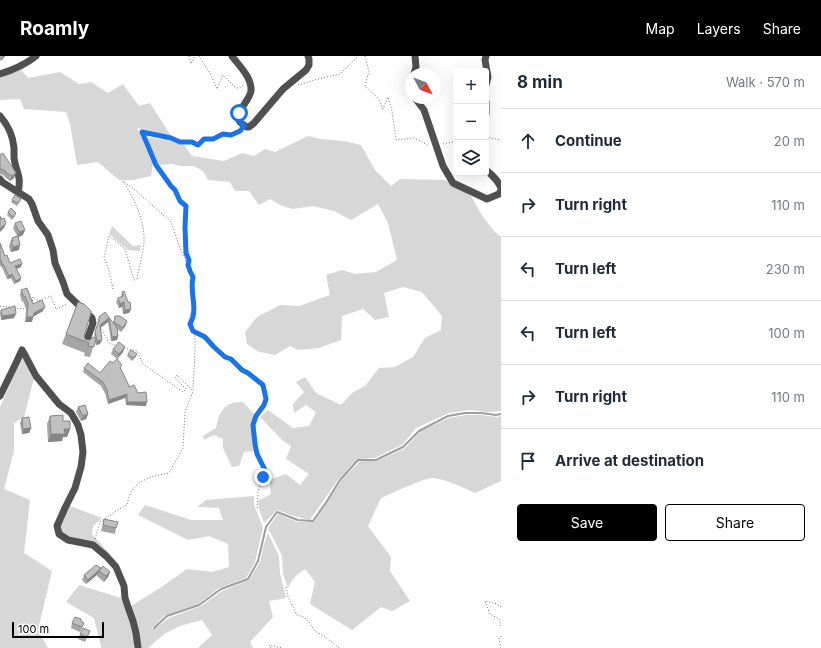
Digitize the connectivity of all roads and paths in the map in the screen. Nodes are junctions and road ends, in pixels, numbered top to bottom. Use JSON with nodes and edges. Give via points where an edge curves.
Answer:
{"nodes":[{"id":1,"x":36,"y":56,"type":"edge"},
{"id":2,"x":189,"y":56,"type":"edge"},
{"id":3,"x":196,"y":56,"type":"edge"},
{"id":4,"x":199,"y":56,"type":"edge"},
{"id":5,"x":232,"y":56,"type":"edge"},
{"id":6,"x":308,"y":56,"type":"edge"},
{"id":7,"x":358,"y":56,"type":"edge"},
{"id":8,"x":365,"y":56,"type":"edge"},
{"id":9,"x":415,"y":56,"type":"edge"},
{"id":10,"x":486,"y":56,"type":"edge"},
{"id":11,"x":416,"y":68,"type":"edge"},
{"id":12,"x":486,"y":68,"type":"edge"},
{"id":13,"x":0,"y":74,"type":"edge"},
{"id":14,"x":248,"y":78,"type":"junction"},
{"id":15,"x":296,"y":86,"type":"dead end"},
{"id":16,"x":420,"y":104,"type":"edge"},
{"id":17,"x":0,"y":116,"type":"edge"},
{"id":18,"x":244,"y":126,"type":"junction"},
{"id":19,"x":489,"y":138,"type":"edge"},
{"id":20,"x":501,"y":140,"type":"edge"},
{"id":21,"x":453,"y":142,"type":"edge"},
{"id":22,"x":436,"y":145,"type":"junction"},
{"id":23,"x":489,"y":173,"type":"edge"},
{"id":24,"x":0,"y":179,"type":"edge"},
{"id":25,"x":501,"y":189,"type":"edge"},
{"id":26,"x":18,"y":192,"type":"junction"},
{"id":27,"x":188,"y":265,"type":"junction"},
{"id":28,"x":113,"y":289,"type":"dead end"},
{"id":29,"x":74,"y":301,"type":"junction"},
{"id":30,"x":32,"y":304,"type":"edge"},
{"id":31,"x":0,"y":306,"type":"edge"},
{"id":32,"x":32,"y":310,"type":"edge"},
{"id":33,"x":93,"y":321,"type":"junction"},
{"id":34,"x":193,"y":331,"type":"junction"},
{"id":35,"x":85,"y":345,"type":"edge"},
{"id":36,"x":192,"y":391,"type":"junction"},
{"id":37,"x":0,"y":396,"type":"edge"},
{"id":38,"x":257,"y":509,"type":"dead end"},
{"id":39,"x":93,"y":545,"type":"junction"},
{"id":40,"x":286,"y":587,"type":"dead end"},
{"id":41,"x":501,"y":607,"type":"edge"},
{"id":42,"x":501,"y":626,"type":"edge"},
{"id":43,"x":501,"y":636,"type":"edge"},
{"id":44,"x":138,"y":648,"type":"edge"},
{"id":45,"x":271,"y":648,"type":"edge"},
{"id":46,"x":282,"y":648,"type":"edge"},
{"id":47,"x":339,"y":648,"type":"edge"},
{"id":48,"x":501,"y":648,"type":"edge"}],
"edges":[{"from":1,"to":13,"type":"street"},
{"from":2,"to":3,"type":"path","via":[[191,64]]},
{"from":4,"to":14,"type":"path","via":[[217,89],[223,76],[236,88],[240,88]]},
{"from":5,"to":14,"type":"street"},
{"from":6,"to":18,"type":"street","via":[[309,65],[306,70],[283,89],[249,126]]},
{"from":7,"to":15,"type":"path","via":[[340,74]]},
{"from":8,"to":22,"type":"path","via":[[369,71],[365,86],[378,98],[383,109],[388,97],[396,140],[414,138],[428,145]]},
{"from":9,"to":11,"type":"street"},
{"from":10,"to":12,"type":"street"},
{"from":14,"to":18,"type":"street","via":[[251,90],[238,118]]},
{"from":16,"to":22,"type":"street"},
{"from":17,"to":26,"type":"street","via":[[10,130],[20,178]]},
{"from":18,"to":27,"type":"path","via":[[231,135],[223,134],[213,139],[204,139],[198,145],[142,132],[156,165],[186,206]]},
{"from":19,"to":20,"type":"path"},
{"from":21,"to":22,"type":"path"},
{"from":22,"to":25,"type":"street","via":[[452,183],[487,199],[499,194]]},
{"from":23,"to":25,"type":"street"},
{"from":24,"to":26,"type":"street"},
{"from":26,"to":29,"type":"street","via":[[32,204],[38,221],[48,236],[66,294]]},
{"from":27,"to":28,"type":"path","via":[[171,222],[122,181],[140,214],[144,243],[137,279],[134,280],[125,249],[109,236],[104,258]]},
{"from":27,"to":34,"type":"path","via":[[193,277],[191,284],[194,318],[190,324]]},
{"from":29,"to":30,"type":"path","via":[[56,309],[51,296],[38,301],[33,297]]},
{"from":29,"to":33,"type":"street"},
{"from":31,"to":32,"type":"path"},
{"from":33,"to":35,"type":"street"},
{"from":33,"to":36,"type":"path","via":[[96,320],[109,343],[137,351],[143,364],[183,392],[186,389],[175,378],[177,375]]},
{"from":34,"to":36,"type":"path","via":[[196,353]]},
{"from":34,"to":38,"type":"path","via":[[205,337],[225,357],[263,385],[266,399],[253,425],[257,454],[265,470],[258,492]]},
{"from":36,"to":39,"type":"path","via":[[185,412],[183,448],[169,473],[141,481],[130,493],[127,505],[100,522]]},
{"from":37,"to":39,"type":"street","via":[[22,350],[36,376],[59,404],[71,413],[81,435],[82,460],[75,488],[57,526],[59,534],[68,540]]},
{"from":39,"to":44,"type":"street","via":[[116,567],[124,586]]},
{"from":40,"to":47,"type":"path","via":[[297,615],[304,617],[315,631]]},
{"from":41,"to":42,"type":"path","via":[[486,602],[490,614],[499,619]]},
{"from":43,"to":48,"type":"path"},
{"from":45,"to":46,"type":"path","via":[[269,644]]}]}
